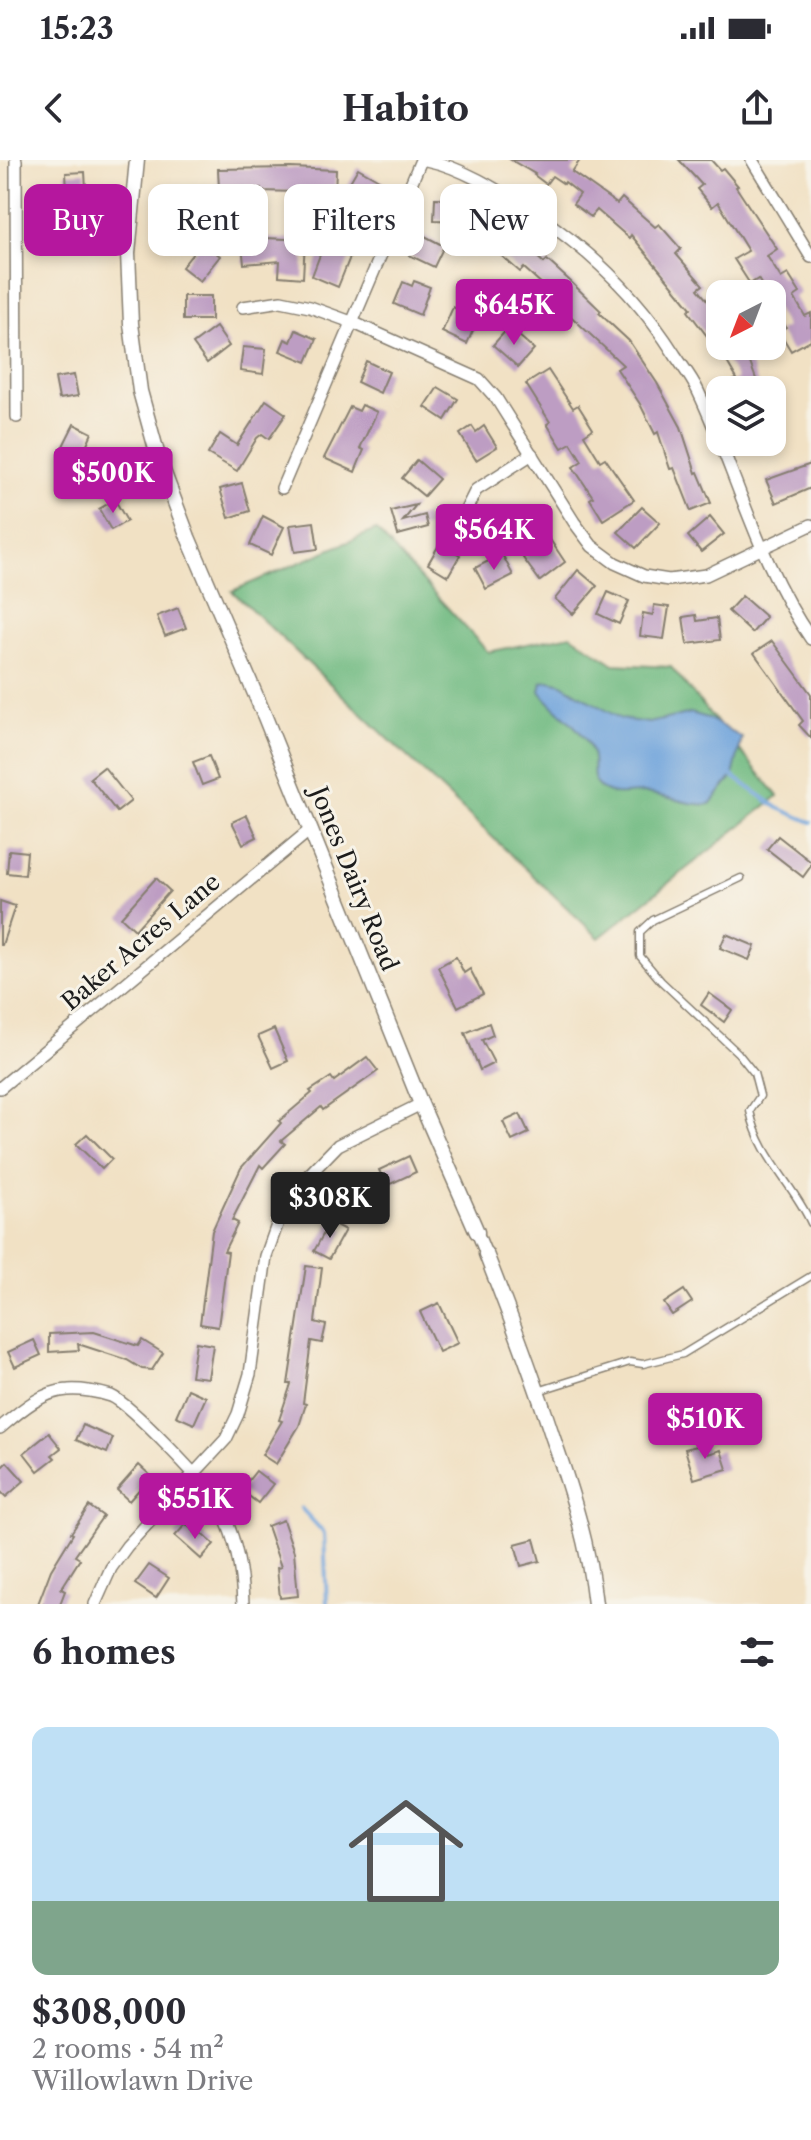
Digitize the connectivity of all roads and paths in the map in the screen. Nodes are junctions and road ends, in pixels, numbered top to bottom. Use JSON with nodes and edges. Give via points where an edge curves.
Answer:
{"nodes":[{"id":1,"x":16,"y":160,"type":"edge"},
{"id":2,"x":137,"y":160,"type":"edge"},
{"id":3,"x":424,"y":160,"type":"edge"},
{"id":4,"x":752,"y":160,"type":"edge"},
{"id":5,"x":811,"y":257,"type":"edge"},
{"id":6,"x":243,"y":307,"type":"dead end"},
{"id":7,"x":354,"y":323,"type":"junction"},
{"id":8,"x":17,"y":417,"type":"dead end"},
{"id":9,"x":532,"y":454,"type":"junction"},
{"id":10,"x":282,"y":488,"type":"dead end"},
{"id":11,"x":461,"y":520,"type":"dead end"},
{"id":12,"x":811,"y":525,"type":"edge"},
{"id":13,"x":761,"y":551,"type":"junction"},
{"id":14,"x":811,"y":639,"type":"edge"},
{"id":15,"x":310,"y":830,"type":"junction"},
{"id":16,"x":741,"y":878,"type":"dead end"},
{"id":17,"x":0,"y":1088,"type":"edge"},
{"id":18,"x":421,"y":1104,"type":"junction"},
{"id":19,"x":811,"y":1223,"type":"edge"},
{"id":20,"x":477,"y":1232,"type":"joint"},
{"id":21,"x":486,"y":1254,"type":"joint"},
{"id":22,"x":811,"y":1276,"type":"edge"},
{"id":23,"x":538,"y":1391,"type":"junction"},
{"id":24,"x":0,"y":1428,"type":"edge"},
{"id":25,"x":195,"y":1475,"type":"junction"},
{"id":26,"x":95,"y":1604,"type":"edge"},
{"id":27,"x":243,"y":1604,"type":"edge"},
{"id":28,"x":595,"y":1604,"type":"edge"}],
"edges":[{"from":1,"to":8,"type":"street"},
{"from":2,"to":15,"type":"street","name":"Jones Dairy Road","via":[[128,253],[140,391],[188,537]]},
{"from":3,"to":7,"type":"street"},
{"from":3,"to":13,"type":"street","via":[[503,193],[551,225],[615,277],[653,320],[697,388]]},
{"from":4,"to":5,"type":"street"},
{"from":6,"to":7,"type":"street","via":[[281,301]]},
{"from":7,"to":9,"type":"street","via":[[479,379]]},
{"from":7,"to":10,"type":"street"},
{"from":9,"to":11,"type":"street","via":[[476,490]]},
{"from":9,"to":13,"type":"street","via":[[592,546],[644,576],[669,580],[706,575]]},
{"from":12,"to":13,"type":"street"},
{"from":13,"to":14,"type":"street"},
{"from":15,"to":17,"type":"street","name":"Baker Acres Lane"},
{"from":15,"to":18,"type":"street","name":"Jones Dairy Road"},
{"from":16,"to":19,"type":"lane","via":[[653,920],[640,932],[640,956],[754,1073],[760,1096],[750,1111],[753,1125],[767,1158]]},
{"from":18,"to":20,"type":"street","name":"Jones Dairy Road"},
{"from":18,"to":25,"type":"street","via":[[338,1145],[304,1180],[278,1222],[266,1256],[250,1374],[238,1414],[226,1439]]},
{"from":20,"to":21,"type":"street","name":"Jones Dairy Road"},
{"from":21,"to":23,"type":"street","name":"Jones Dairy Road"},
{"from":22,"to":23,"type":"lane","via":[[683,1354],[630,1362]]},
{"from":23,"to":28,"type":"street","name":"Jones Dairy Road","via":[[575,1502]]},
{"from":24,"to":25,"type":"street","via":[[28,1405],[67,1390],[111,1397]]},
{"from":25,"to":26,"type":"street","via":[[127,1546]]},
{"from":25,"to":27,"type":"street","via":[[218,1504],[232,1538]]}]}
